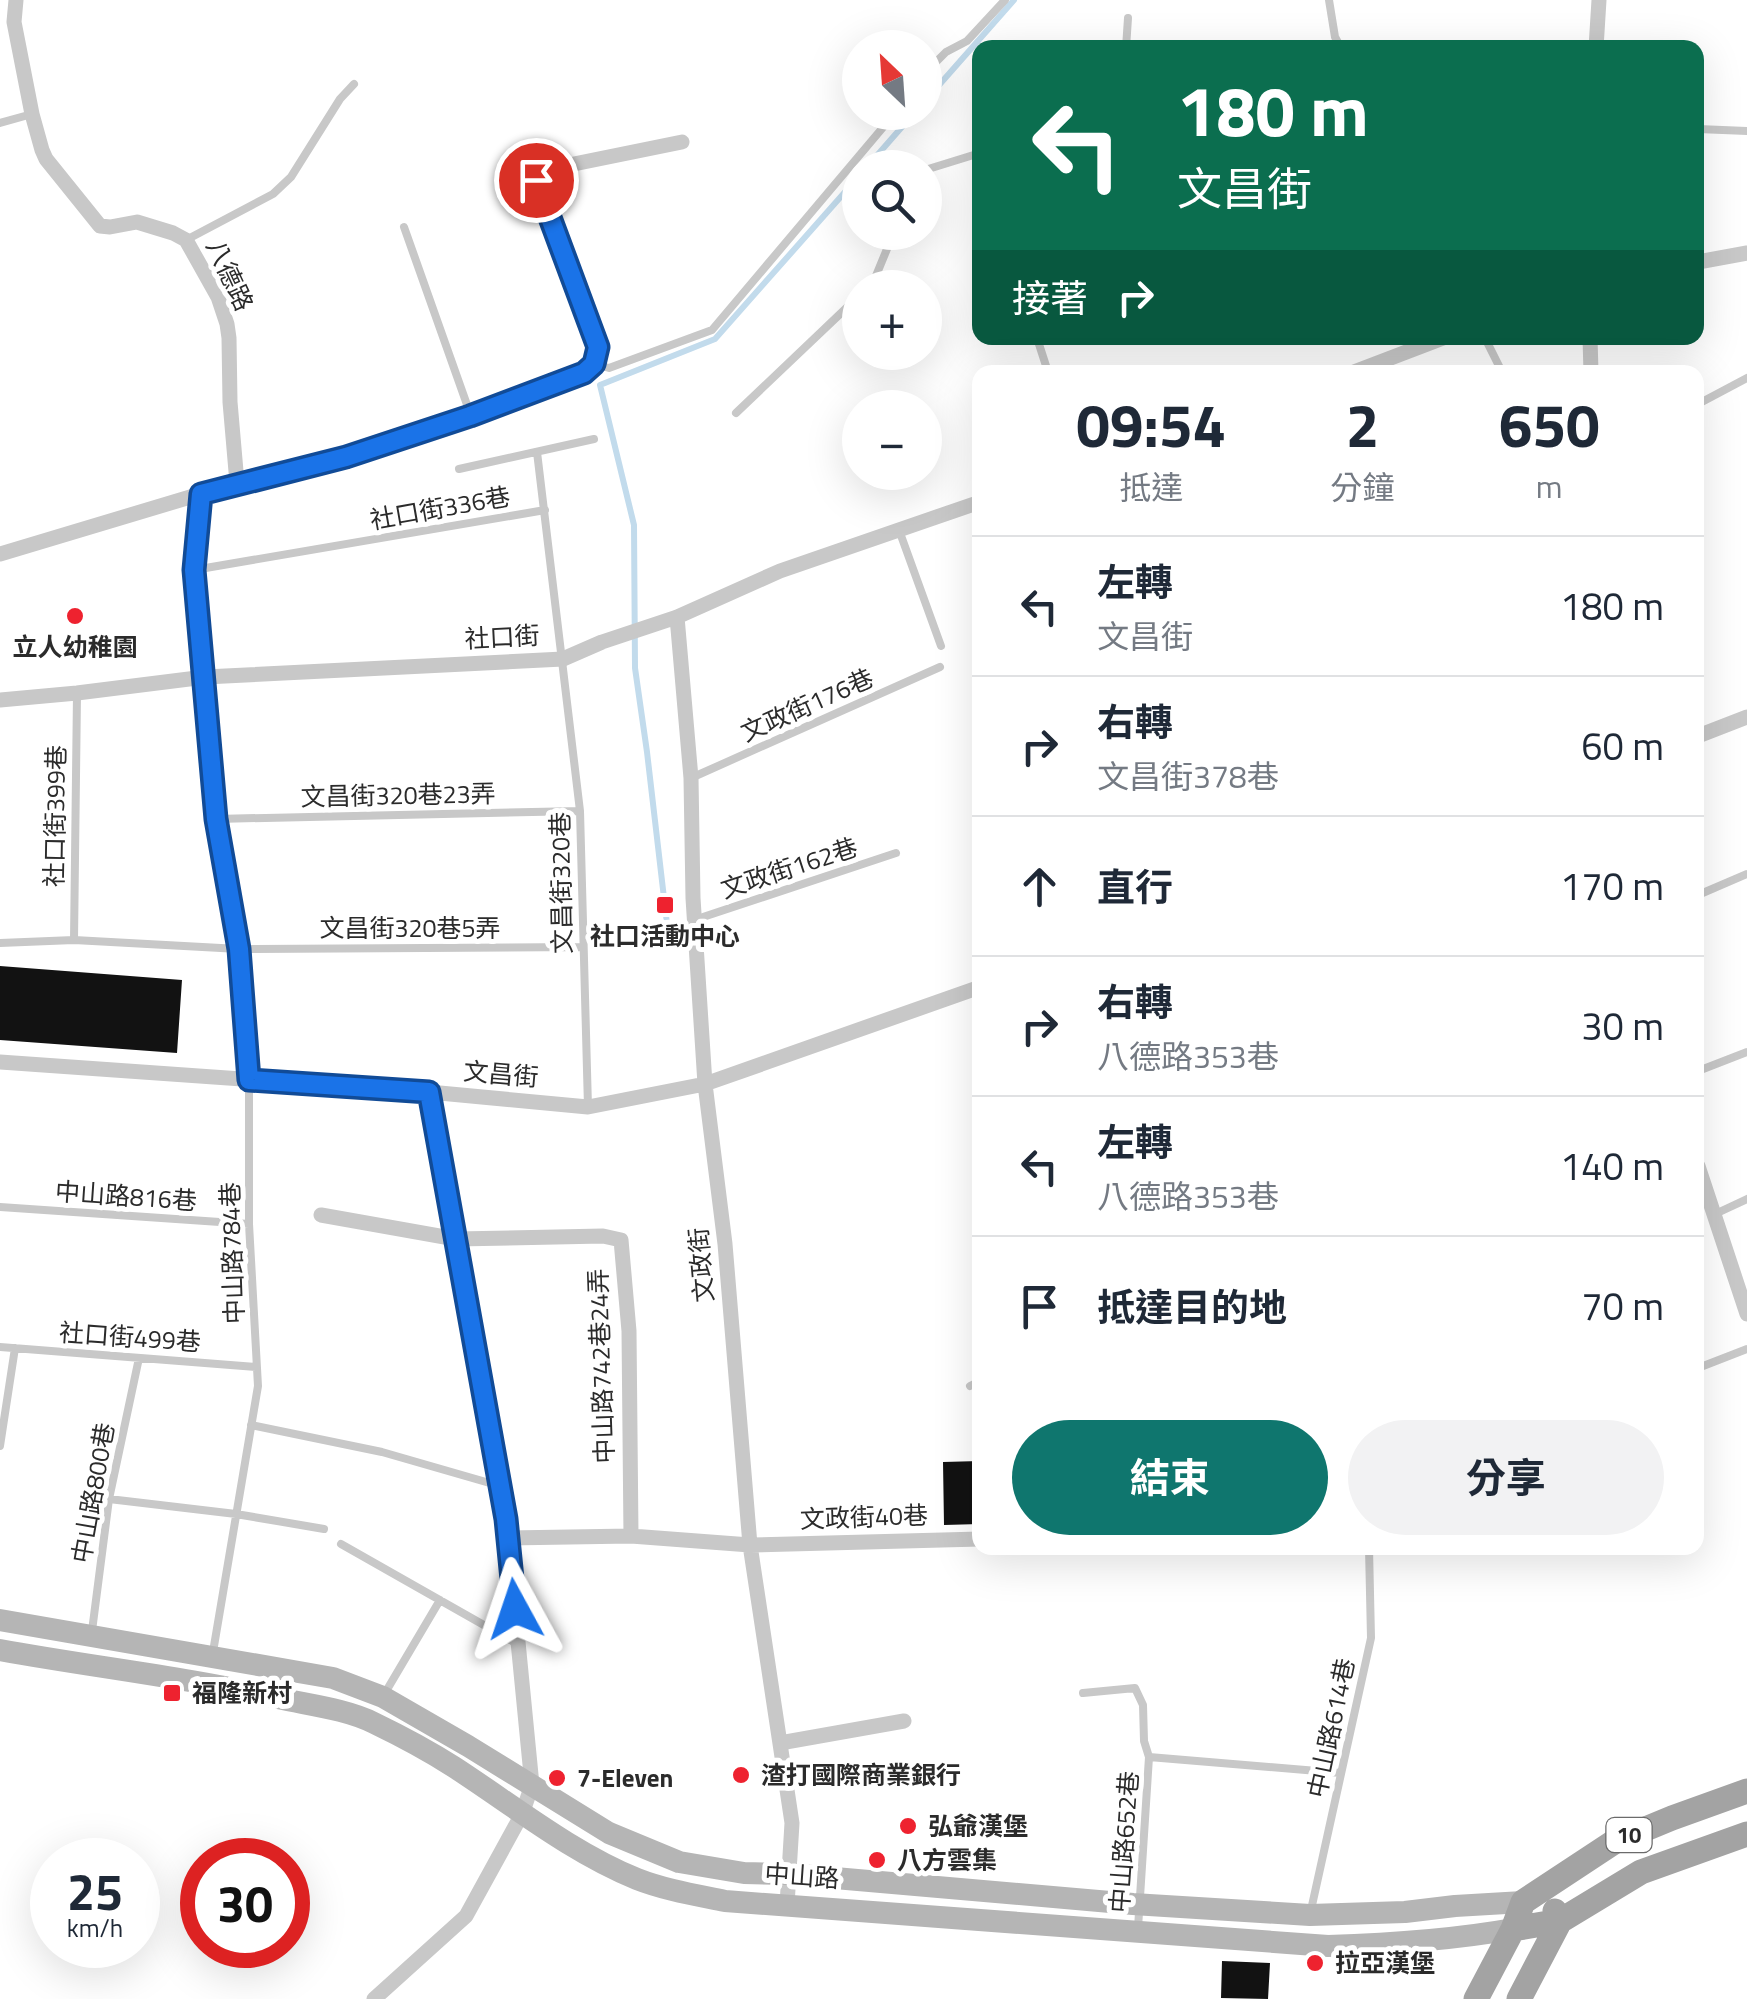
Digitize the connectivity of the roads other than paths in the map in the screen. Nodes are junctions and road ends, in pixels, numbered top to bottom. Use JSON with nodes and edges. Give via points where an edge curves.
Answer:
{"nodes":[{"id":1,"x":16,"y":0,"type":"edge"},
{"id":2,"x":1005,"y":0,"type":"edge"},
{"id":3,"x":1330,"y":0,"type":"edge"},
{"id":4,"x":1599,"y":0,"type":"edge"},
{"id":5,"x":1128,"y":18,"type":"dead end"},
{"id":6,"x":1127,"y":40,"type":"edge"},
{"id":7,"x":1336,"y":40,"type":"edge"},
{"id":8,"x":1596,"y":40,"type":"edge"},
{"id":9,"x":942,"y":56,"type":"edge"},
{"id":10,"x":354,"y":84,"type":"dead end"},
{"id":11,"x":32,"y":114,"type":"junction"},
{"id":12,"x":0,"y":123,"type":"edge"},
{"id":13,"x":1704,"y":128,"type":"edge"},
{"id":14,"x":881,"y":130,"type":"edge"},
{"id":15,"x":1747,"y":132,"type":"edge"},
{"id":16,"x":682,"y":142,"type":"dead end"},
{"id":17,"x":972,"y":155,"type":"edge"},
{"id":18,"x":942,"y":165,"type":"edge"},
{"id":19,"x":404,"y":227,"type":"dead end"},
{"id":20,"x":186,"y":240,"type":"junction"},
{"id":21,"x":1747,"y":254,"type":"edge"},
{"id":22,"x":1704,"y":261,"type":"edge"},
{"id":23,"x":842,"y":312,"type":"edge"},
{"id":24,"x":1425,"y":345,"type":"edge"},
{"id":25,"x":594,"y":364,"type":"junction"},
{"id":26,"x":1372,"y":365,"type":"edge"},
{"id":27,"x":1747,"y":378,"type":"edge"},
{"id":28,"x":1704,"y":401,"type":"edge"},
{"id":29,"x":736,"y":413,"type":"dead end"},
{"id":30,"x":470,"y":416,"type":"junction"},
{"id":31,"x":594,"y":438,"type":"dead end"},
{"id":32,"x":538,"y":452,"type":"junction"},
{"id":33,"x":459,"y":469,"type":"dead end"},
{"id":34,"x":237,"y":484,"type":"junction"},
{"id":35,"x":201,"y":494,"type":"junction"},
{"id":36,"x":972,"y":505,"type":"edge"},
{"id":37,"x":545,"y":510,"type":"junction"},
{"id":38,"x":899,"y":530,"type":"junction"},
{"id":39,"x":0,"y":554,"type":"edge"},
{"id":40,"x":194,"y":570,"type":"junction"},
{"id":41,"x":677,"y":617,"type":"junction"},
{"id":42,"x":941,"y":646,"type":"dead end"},
{"id":43,"x":563,"y":659,"type":"junction"},
{"id":44,"x":940,"y":667,"type":"dead end"},
{"id":45,"x":205,"y":677,"type":"junction"},
{"id":46,"x":77,"y":693,"type":"junction"},
{"id":47,"x":0,"y":700,"type":"edge"},
{"id":48,"x":1747,"y":717,"type":"edge"},
{"id":49,"x":1704,"y":734,"type":"edge"},
{"id":50,"x":690,"y":778,"type":"junction"},
{"id":51,"x":580,"y":811,"type":"junction"},
{"id":52,"x":216,"y":819,"type":"junction"},
{"id":53,"x":896,"y":853,"type":"dead end"},
{"id":54,"x":1747,"y":874,"type":"edge"},
{"id":55,"x":1704,"y":892,"type":"edge"},
{"id":56,"x":694,"y":920,"type":"junction"},
{"id":57,"x":74,"y":940,"type":"junction"},
{"id":58,"x":0,"y":944,"type":"edge"},
{"id":59,"x":582,"y":947,"type":"junction"},
{"id":60,"x":239,"y":949,"type":"junction"},
{"id":61,"x":972,"y":990,"type":"edge"},
{"id":62,"x":1747,"y":1052,"type":"edge"},
{"id":63,"x":0,"y":1062,"type":"edge"},
{"id":64,"x":1704,"y":1069,"type":"edge"},
{"id":65,"x":249,"y":1080,"type":"junction"},
{"id":66,"x":705,"y":1084,"type":"junction"},
{"id":67,"x":429,"y":1092,"type":"junction"},
{"id":68,"x":588,"y":1107,"type":"junction"},
{"id":69,"x":1704,"y":1183,"type":"edge"},
{"id":70,"x":1747,"y":1199,"type":"edge"},
{"id":71,"x":0,"y":1207,"type":"edge"},
{"id":72,"x":321,"y":1214,"type":"dead end"},
{"id":73,"x":1715,"y":1214,"type":"junction"},
{"id":74,"x":248,"y":1224,"type":"junction"},
{"id":75,"x":456,"y":1239,"type":"junction"},
{"id":76,"x":1747,"y":1314,"type":"edge"},
{"id":77,"x":0,"y":1347,"type":"edge"},
{"id":78,"x":15,"y":1348,"type":"junction"},
{"id":79,"x":1747,"y":1349,"type":"edge"},
{"id":80,"x":138,"y":1358,"type":"junction"},
{"id":81,"x":1704,"y":1366,"type":"edge"},
{"id":82,"x":256,"y":1367,"type":"junction"},
{"id":83,"x":252,"y":1425,"type":"junction"},
{"id":84,"x":0,"y":1446,"type":"edge"},
{"id":85,"x":500,"y":1486,"type":"junction"},
{"id":86,"x":109,"y":1499,"type":"junction"},
{"id":87,"x":236,"y":1514,"type":"junction"},
{"id":88,"x":324,"y":1529,"type":"dead end"},
{"id":89,"x":631,"y":1536,"type":"junction"},
{"id":90,"x":508,"y":1538,"type":"junction"},
{"id":91,"x":972,"y":1539,"type":"edge"},
{"id":92,"x":341,"y":1544,"type":"dead end"},
{"id":93,"x":750,"y":1545,"type":"junction"},
{"id":94,"x":1369,"y":1555,"type":"edge"},
{"id":95,"x":440,"y":1600,"type":"junction"},
{"id":96,"x":0,"y":1620,"type":"edge"},
{"id":97,"x":92,"y":1636,"type":"junction"},
{"id":98,"x":518,"y":1644,"type":"junction"},
{"id":99,"x":0,"y":1650,"type":"edge"},
{"id":100,"x":212,"y":1657,"type":"junction"},
{"id":101,"x":1084,"y":1693,"type":"dead end"},
{"id":102,"x":383,"y":1697,"type":"junction"},
{"id":103,"x":904,"y":1721,"type":"dead end"},
{"id":104,"x":780,"y":1743,"type":"junction"},
{"id":105,"x":1150,"y":1757,"type":"junction"},
{"id":106,"x":1341,"y":1773,"type":"junction"},
{"id":107,"x":532,"y":1785,"type":"junction"},
{"id":108,"x":1747,"y":1791,"type":"edge"},
{"id":109,"x":522,"y":1814,"type":"junction"},
{"id":110,"x":1747,"y":1834,"type":"edge"},
{"id":111,"x":789,"y":1874,"type":"junction"},
{"id":112,"x":1546,"y":1888,"type":"junction"},
{"id":113,"x":1523,"y":1902,"type":"junction"},
{"id":114,"x":1140,"y":1904,"type":"junction"},
{"id":115,"x":787,"y":1905,"type":"junction"},
{"id":116,"x":1310,"y":1915,"type":"junction"},
{"id":117,"x":1560,"y":1921,"type":"junction"},
{"id":118,"x":1513,"y":1929,"type":"junction"},
{"id":119,"x":1138,"y":1932,"type":"junction"},
{"id":120,"x":374,"y":1999,"type":"edge"},
{"id":121,"x":1476,"y":1999,"type":"edge"},
{"id":122,"x":1519,"y":1999,"type":"edge"}],
"edges":[{"from":1,"to":11,"type":"street","name":"八德路","via":[[14,22]]},
{"from":2,"to":9,"type":"lane"},
{"from":3,"to":7,"type":"lane"},
{"from":4,"to":8,"type":"street"},
{"from":5,"to":6,"type":"lane"},
{"from":10,"to":20,"type":"lane","via":[[284,186]]},
{"from":11,"to":12,"type":"lane"},
{"from":11,"to":20,"type":"street","name":"八德路","via":[[46,160],[96,223],[137,222]]},
{"from":13,"to":15,"type":"lane"},
{"from":14,"to":25,"type":"lane","via":[[712,330],[609,368]]},
{"from":16,"to":25,"type":"street","via":[[564,166],[536,180],[598,347]]},
{"from":17,"to":18,"type":"lane"},
{"from":19,"to":30,"type":"lane"},
{"from":20,"to":34,"type":"street","name":"八德路","via":[[218,297],[230,338]]},
{"from":21,"to":22,"type":"street"},
{"from":23,"to":29,"type":"lane"},
{"from":24,"to":26,"type":"street"},
{"from":25,"to":30,"type":"street"},
{"from":27,"to":28,"type":"lane"},
{"from":30,"to":34,"type":"street"},
{"from":31,"to":32,"type":"lane"},
{"from":32,"to":33,"type":"lane"},
{"from":32,"to":37,"type":"lane"},
{"from":34,"to":35,"type":"street"},
{"from":35,"to":39,"type":"street"},
{"from":35,"to":40,"type":"lane","name":"中山路784巷"},
{"from":36,"to":38,"type":"street","name":"社口街"},
{"from":37,"to":40,"type":"lane","name":"社口街336巷"},
{"from":37,"to":43,"type":"lane","name":"社口街336巷"},
{"from":38,"to":41,"type":"street","name":"社口街","via":[[780,571]]},
{"from":38,"to":42,"type":"lane"},
{"from":40,"to":45,"type":"lane","name":"中山路784巷"},
{"from":41,"to":43,"type":"street","name":"社口街"},
{"from":41,"to":50,"type":"street","name":"文政街"},
{"from":43,"to":45,"type":"street","name":"社口街"},
{"from":43,"to":51,"type":"lane","name":"文昌街320巷"},
{"from":44,"to":50,"type":"lane","name":"文政街176巷"},
{"from":45,"to":46,"type":"street","name":"社口街"},
{"from":45,"to":52,"type":"lane","name":"中山路784巷"},
{"from":46,"to":47,"type":"street","name":"社口街"},
{"from":46,"to":57,"type":"lane","name":"社口街399巷"},
{"from":48,"to":49,"type":"street"},
{"from":50,"to":56,"type":"street","name":"文政街"},
{"from":51,"to":52,"type":"lane","name":"文昌街320巷23弄"},
{"from":51,"to":59,"type":"lane","name":"文昌街320巷"},
{"from":52,"to":60,"type":"lane","name":"中山路784巷"},
{"from":53,"to":56,"type":"lane","name":"文政街162巷"},
{"from":54,"to":55,"type":"lane"},
{"from":56,"to":66,"type":"street","name":"文政街"},
{"from":57,"to":58,"type":"lane","name":"文昌街320巷5弄"},
{"from":57,"to":60,"type":"lane","name":"文昌街320巷5弄"},
{"from":59,"to":60,"type":"lane","name":"文昌街320巷5弄"},
{"from":59,"to":68,"type":"lane","name":"文昌街320巷"},
{"from":60,"to":65,"type":"lane","name":"中山路784巷"},
{"from":61,"to":66,"type":"street","name":"文昌街"},
{"from":62,"to":64,"type":"lane"},
{"from":63,"to":65,"type":"street","name":"文昌街"},
{"from":65,"to":67,"type":"street","name":"文昌街"},
{"from":65,"to":74,"type":"lane","name":"中山路784巷"},
{"from":66,"to":68,"type":"street","name":"文昌街"},
{"from":66,"to":93,"type":"street","name":"文政街"},
{"from":67,"to":68,"type":"street","name":"文昌街"},
{"from":67,"to":75,"type":"street"},
{"from":69,"to":73,"type":"street"},
{"from":70,"to":73,"type":"lane"},
{"from":71,"to":74,"type":"lane","name":"中山路816巷"},
{"from":72,"to":75,"type":"street"},
{"from":73,"to":76,"type":"street"},
{"from":74,"to":82,"type":"lane","name":"中山路784巷"},
{"from":75,"to":85,"type":"street"},
{"from":75,"to":89,"type":"street","name":"中山路742巷24弄","via":[[621,1240]]},
{"from":77,"to":78,"type":"lane","name":"社口街499巷"},
{"from":78,"to":80,"type":"lane","name":"社口街499巷"},
{"from":78,"to":84,"type":"lane"},
{"from":79,"to":81,"type":"lane"},
{"from":80,"to":82,"type":"lane","name":"社口街499巷"},
{"from":80,"to":86,"type":"lane","name":"中山路800巷"},
{"from":82,"to":83,"type":"lane","name":"中山路784巷"},
{"from":83,"to":85,"type":"lane"},
{"from":83,"to":87,"type":"lane","name":"中山路784巷"},
{"from":85,"to":90,"type":"street"},
{"from":86,"to":87,"type":"lane"},
{"from":86,"to":97,"type":"lane","name":"中山路800巷"},
{"from":87,"to":88,"type":"lane"},
{"from":87,"to":100,"type":"lane","name":"中山路784巷"},
{"from":89,"to":90,"type":"street","name":"文政街40巷"},
{"from":89,"to":93,"type":"street","name":"文政街40巷"},
{"from":90,"to":98,"type":"street"},
{"from":91,"to":93,"type":"street","name":"文政街40巷"},
{"from":92,"to":95,"type":"lane"},
{"from":93,"to":104,"type":"street","name":"文政街"},
{"from":94,"to":106,"type":"lane","name":"中山路614巷","via":[[1371,1638]]},
{"from":95,"to":98,"type":"lane"},
{"from":95,"to":102,"type":"lane"},
{"from":96,"to":97,"type":"street","name":"中山路"},
{"from":97,"to":100,"type":"street","name":"中山路"},
{"from":98,"to":107,"type":"street"},
{"from":99,"to":109,"type":"street","name":"中山路","via":[[208,1682],[370,1721]]},
{"from":100,"to":102,"type":"street","name":"中山路","via":[[333,1678]]},
{"from":101,"to":105,"type":"lane","name":"中山路652巷","via":[[1135,1688]]},
{"from":102,"to":107,"type":"street","name":"中山路"},
{"from":103,"to":104,"type":"street"},
{"from":104,"to":111,"type":"street","name":"文政街","via":[[792,1823]]},
{"from":105,"to":106,"type":"lane"},
{"from":105,"to":114,"type":"lane","name":"中山路652巷"},
{"from":106,"to":116,"type":"lane","name":"中山路614巷"},
{"from":107,"to":109,"type":"street"},
{"from":107,"to":111,"type":"street","name":"中山路","via":[[608,1833],[679,1862]]},
{"from":108,"to":112,"type":"main road","name":"中山路","number":"10","via":[[1614,1842]]},
{"from":109,"to":115,"type":"street","name":"中山路","via":[[638,1879],[725,1901]]},
{"from":109,"to":120,"type":"street","via":[[466,1916]]},
{"from":110,"to":117,"type":"main road","name":"中山路","number":"10","via":[[1641,1872]]},
{"from":111,"to":114,"type":"street","name":"中山路"},
{"from":111,"to":115,"type":"street","name":"文政街"},
{"from":112,"to":113,"type":"main road","name":"中山路","number":"10"},
{"from":112,"to":117,"type":"main road"},
{"from":113,"to":116,"type":"street","name":"中山路"},
{"from":113,"to":118,"type":"main road"},
{"from":114,"to":116,"type":"street","name":"中山路"},
{"from":114,"to":119,"type":"lane","name":"中山路652巷"},
{"from":115,"to":119,"type":"street","name":"中山路"},
{"from":117,"to":118,"type":"main road","name":"中山路","number":"10"},
{"from":117,"to":122,"type":"main road"},
{"from":118,"to":119,"type":"street","name":"中山路","via":[[1328,1946]]},
{"from":118,"to":121,"type":"main road"}]}
